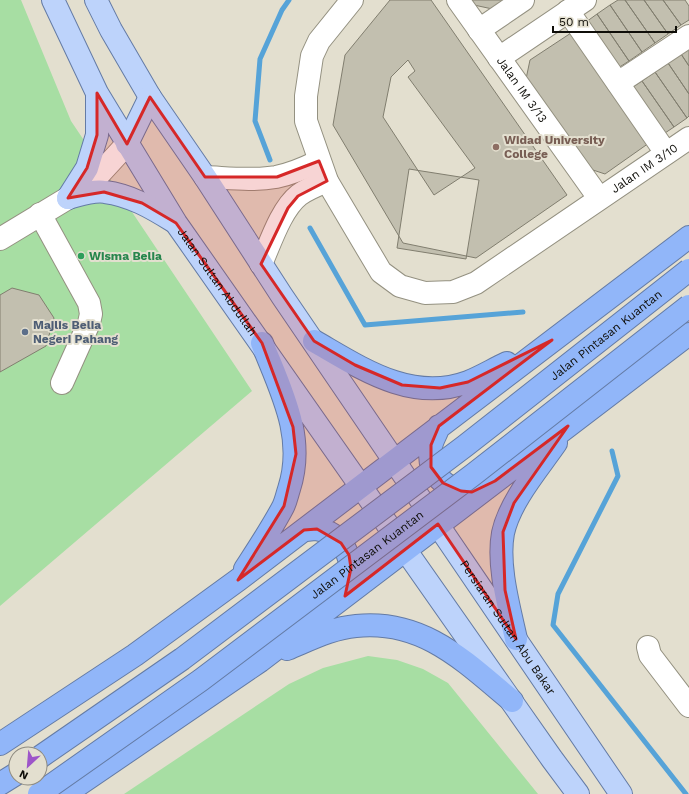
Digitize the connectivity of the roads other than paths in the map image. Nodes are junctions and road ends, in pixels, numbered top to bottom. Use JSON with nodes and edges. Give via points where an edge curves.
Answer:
{"nodes":[{"id":1,"x":53,"y":0,"type":"edge"},
{"id":2,"x":96,"y":0,"type":"edge"},
{"id":3,"x":352,"y":0,"type":"edge"},
{"id":4,"x":458,"y":0,"type":"edge"},
{"id":5,"x":523,"y":0,"type":"edge"},
{"id":6,"x":577,"y":6,"type":"edge"},
{"id":7,"x":479,"y":30,"type":"junction"},
{"id":8,"x":689,"y":36,"type":"edge"},
{"id":9,"x":499,"y":58,"type":"junction"},
{"id":10,"x":618,"y":83,"type":"junction"},
{"id":11,"x":97,"y":93,"type":"junction"},
{"id":12,"x":150,"y":97,"type":"junction"},
{"id":13,"x":689,"y":138,"type":"edge"},
{"id":14,"x":127,"y":144,"type":"junction"},
{"id":15,"x":666,"y":153,"type":"junction"},
{"id":16,"x":323,"y":171,"type":"junction"},
{"id":17,"x":205,"y":177,"type":"junction"},
{"id":18,"x":68,"y":198,"type":"junction"},
{"id":19,"x":599,"y":198,"type":"junction"},
{"id":20,"x":40,"y":214,"type":"junction"},
{"id":21,"x":176,"y":222,"type":"junction"},
{"id":22,"x":689,"y":237,"type":"edge"},
{"id":23,"x":0,"y":239,"type":"edge"},
{"id":24,"x":261,"y":264,"type":"junction"},
{"id":25,"x":689,"y":270,"type":"edge"},
{"id":26,"x":689,"y":306,"type":"edge"},
{"id":27,"x":689,"y":334,"type":"edge"},
{"id":28,"x":552,"y":340,"type":"junction"},
{"id":29,"x":314,"y":341,"type":"junction"},
{"id":30,"x":262,"y":343,"type":"junction"},
{"id":31,"x":62,"y":383,"type":"dead end"},
{"id":32,"x":439,"y":426,"type":"junction"},
{"id":33,"x":568,"y":426,"type":"junction"},
{"id":34,"x":395,"y":460,"type":"junction"},
{"id":35,"x":495,"y":481,"type":"junction"},
{"id":36,"x":361,"y":486,"type":"junction"},
{"id":37,"x":438,"y":524,"type":"junction"},
{"id":38,"x":304,"y":530,"type":"junction"},
{"id":39,"x":406,"y":549,"type":"junction"},
{"id":40,"x":238,"y":580,"type":"junction"},
{"id":41,"x":345,"y":596,"type":"junction"},
{"id":42,"x":516,"y":639,"type":"junction"},
{"id":43,"x":648,"y":647,"type":"dead end"},
{"id":44,"x":260,"y":661,"type":"junction"},
{"id":45,"x":512,"y":701,"type":"junction"},
{"id":46,"x":689,"y":706,"type":"edge"},
{"id":47,"x":0,"y":744,"type":"edge"},
{"id":48,"x":48,"y":752,"type":"edge"},
{"id":49,"x":39,"y":794,"type":"edge"},
{"id":50,"x":65,"y":794,"type":"edge"},
{"id":51,"x":578,"y":794,"type":"edge"},
{"id":52,"x":621,"y":794,"type":"edge"}],
"edges":[{"from":1,"to":11,"type":"main road","name":"Jalan Sultan Abdullah"},
{"from":2,"to":12,"type":"main road"},
{"from":3,"to":16,"type":"street","name":"Jalan IM 3/10","via":[[319,41],[312,56],[306,96],[306,120]]},
{"from":4,"to":7,"type":"street","name":"Jalan IM 3/13"},
{"from":5,"to":7,"type":"street"},
{"from":6,"to":9,"type":"street"},
{"from":6,"to":10,"type":"street"},
{"from":7,"to":9,"type":"street","name":"Jalan IM 3/13"},
{"from":8,"to":10,"type":"street"},
{"from":9,"to":19,"type":"street","name":"Jalan IM 3/13"},
{"from":10,"to":15,"type":"street"},
{"from":11,"to":14,"type":"main road","name":"Jalan Sultan Abdullah"},
{"from":11,"to":18,"type":"main road","via":[[97,135],[88,168]]},
{"from":12,"to":14,"type":"main road"},
{"from":12,"to":17,"type":"main road"},
{"from":13,"to":15,"type":"street","name":"Jalan IM 3/10"},
{"from":14,"to":18,"type":"street","via":[[93,181]]},
{"from":14,"to":21,"type":"main road","name":"Jalan Sultan Abdullah"},
{"from":15,"to":19,"type":"street","name":"Jalan IM 3/10"},
{"from":16,"to":17,"type":"street","via":[[299,171],[254,180]]},
{"from":16,"to":19,"type":"street","name":"Jalan IM 3/10","via":[[381,272],[400,286],[425,293],[453,292],[476,283]]},
{"from":16,"to":24,"type":"street","via":[[311,187],[298,196],[288,208]]},
{"from":17,"to":24,"type":"main road"},
{"from":18,"to":20,"type":"street"},
{"from":18,"to":21,"type":"main road","via":[[104,192],[122,196],[142,203]]},
{"from":20,"to":23,"type":"street"},
{"from":20,"to":31,"type":"street","via":[[88,303],[91,314]]},
{"from":21,"to":30,"type":"main road","name":"Jalan Sultan Abdullah"},
{"from":22,"to":28,"type":"highway"},
{"from":24,"to":29,"type":"main road"},
{"from":25,"to":48,"type":"highway","name":"Jalan Pintasan Kuantan","bridge":true,"via":[[465,446],[182,659]]},
{"from":26,"to":49,"type":"highway","name":"Jalan Pintasan Kuantan","bridge":true,"via":[[474,474],[208,675]]},
{"from":27,"to":33,"type":"highway"},
{"from":28,"to":29,"type":"highway","via":[[468,382],[440,388],[402,385],[379,377]]},
{"from":28,"to":32,"type":"highway"},
{"from":29,"to":34,"type":"main road"},
{"from":30,"to":36,"type":"main road","name":"Jalan Sultan Abdullah"},
{"from":30,"to":40,"type":"highway","via":[[291,421],[296,454],[293,479],[284,506]]},
{"from":32,"to":34,"type":"highway"},
{"from":32,"to":35,"type":"highway","via":[[431,445],[430,456],[431,467],[443,483],[452,489],[472,492]]},
{"from":33,"to":35,"type":"highway"},
{"from":33,"to":42,"type":"highway","via":[[514,504],[503,532],[505,590]]},
{"from":34,"to":36,"type":"highway"},
{"from":34,"to":37,"type":"main road","name":"Persiaran Sultan Abu Bakar"},
{"from":35,"to":37,"type":"highway"},
{"from":36,"to":38,"type":"highway"},
{"from":36,"to":39,"type":"main road","name":"Jalan Sultan Abdullah"},
{"from":37,"to":39,"type":"highway"},
{"from":37,"to":42,"type":"main road","name":"Persiaran Sultan Abu Bakar"},
{"from":38,"to":40,"type":"highway"},
{"from":38,"to":41,"type":"highway","via":[[317,529],[330,534],[341,543],[349,555],[350,582]]},
{"from":39,"to":41,"type":"highway"},
{"from":39,"to":45,"type":"main road"},
{"from":40,"to":47,"type":"highway","via":[[135,655]]},
{"from":41,"to":44,"type":"highway"},
{"from":42,"to":52,"type":"main road","name":"Persiaran Sultan Abu Bakar"},
{"from":43,"to":46,"type":"street","via":[[650,655]]},
{"from":44,"to":45,"type":"highway","via":[[332,631],[355,626],[383,625],[411,630],[441,645]]},
{"from":44,"to":50,"type":"highway"},
{"from":45,"to":51,"type":"main road"}]}
